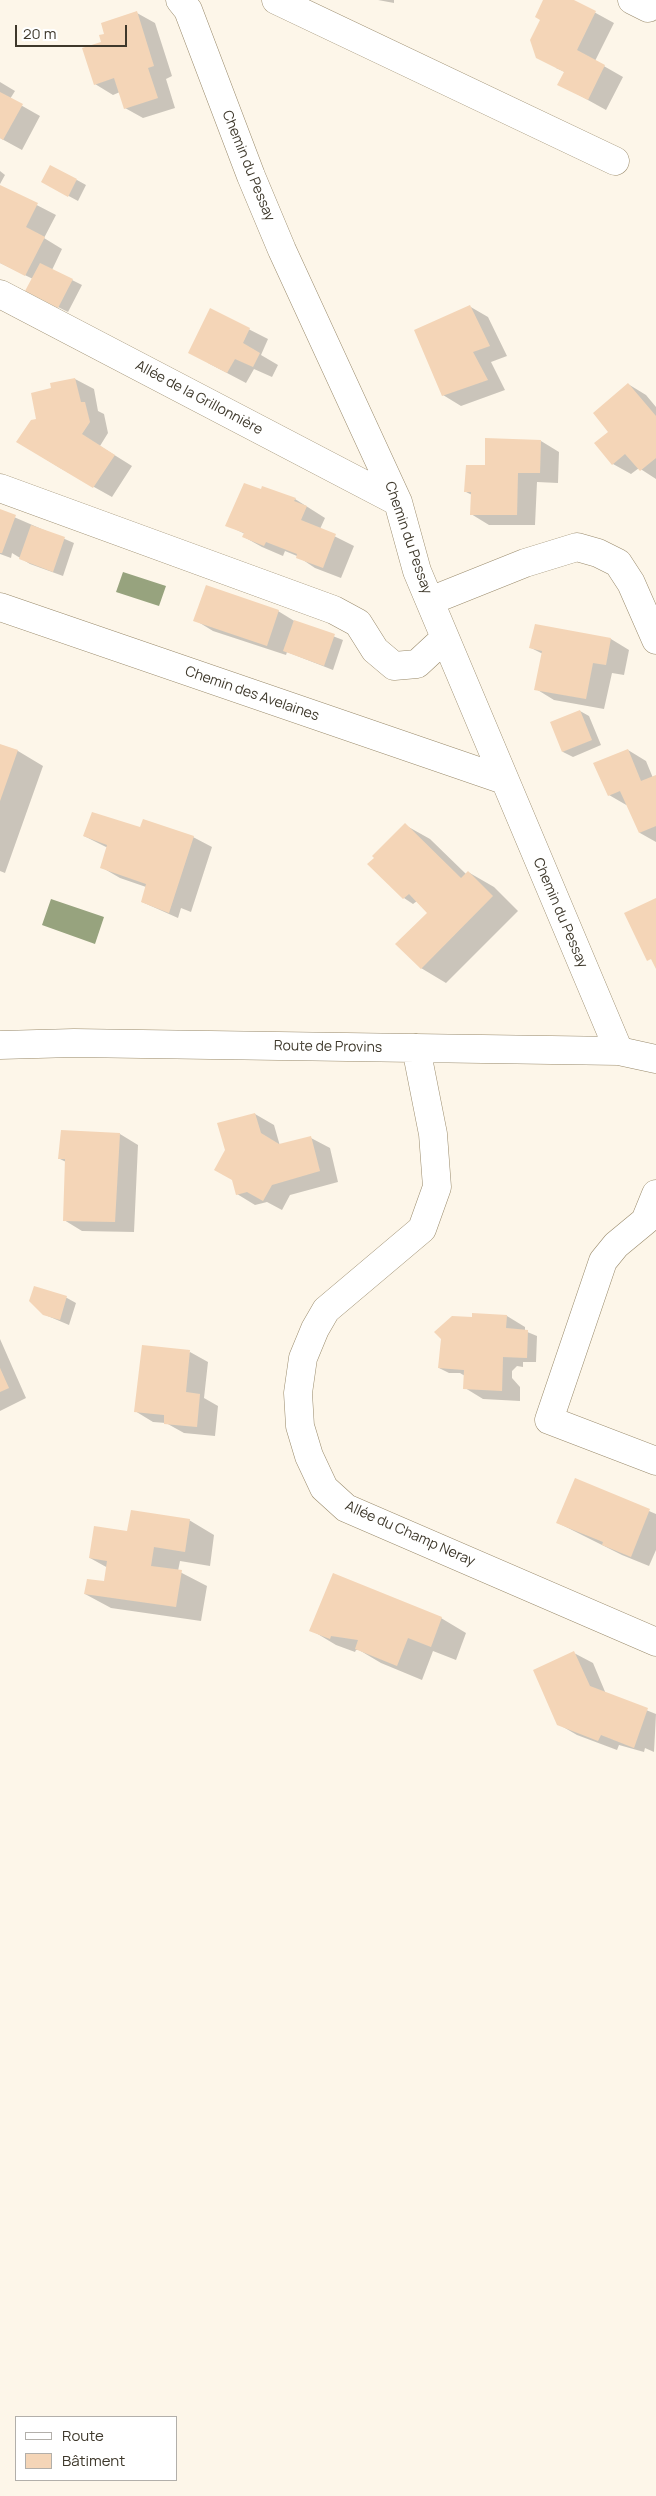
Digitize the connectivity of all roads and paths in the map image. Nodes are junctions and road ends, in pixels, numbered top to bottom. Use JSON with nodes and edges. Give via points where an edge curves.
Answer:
{"nodes":[{"id":1,"x":180,"y":0,"type":"edge"},
{"id":2,"x":276,"y":0,"type":"edge"},
{"id":3,"x":615,"y":161,"type":"dead end"},
{"id":4,"x":0,"y":294,"type":"edge"},
{"id":5,"x":0,"y":488,"type":"edge"},
{"id":6,"x":398,"y":502,"type":"junction"},
{"id":7,"x":430,"y":601,"type":"junction"},
{"id":8,"x":0,"y":607,"type":"edge"},
{"id":9,"x":445,"y":638,"type":"junction"},
{"id":10,"x":656,"y":640,"type":"edge"},
{"id":11,"x":504,"y":780,"type":"junction"},
{"id":12,"x":0,"y":1045,"type":"edge"},
{"id":13,"x":416,"y":1048,"type":"junction"},
{"id":14,"x":619,"y":1051,"type":"junction"},
{"id":15,"x":656,"y":1059,"type":"edge"},
{"id":16,"x":656,"y":1194,"type":"edge"},
{"id":17,"x":656,"y":1461,"type":"edge"},
{"id":18,"x":656,"y":1642,"type":"edge"}],
"edges":[{"from":1,"to":6,"type":"street","name":"Chemin du Pessay","via":[[188,10],[282,250]]},
{"from":2,"to":3,"type":"street"},
{"from":4,"to":6,"type":"street","name":"Allée de la Grillonnière"},
{"from":5,"to":9,"type":"street","via":[[334,610],[358,623],[375,650],[394,666],[417,664]]},
{"from":6,"to":7,"type":"street","name":"Chemin du Pessay","via":[[417,571]]},
{"from":7,"to":9,"type":"street","name":"Chemin du Pessay"},
{"from":7,"to":10,"type":"street","via":[[525,563],[577,548],[598,553],[618,563],[632,583]]},
{"from":8,"to":11,"type":"street","name":"Chemin des Avelaines"},
{"from":9,"to":11,"type":"street","name":"Chemin du Pessay"},
{"from":11,"to":14,"type":"street","name":"Chemin du Pessay"},
{"from":12,"to":13,"type":"street","name":"Route de Provins","via":[[74,1043]]},
{"from":13,"to":14,"type":"street","name":"Route de Provins"},
{"from":13,"to":18,"type":"street","name":"Allée du Champ Neray","via":[[433,1134],[438,1187],[422,1230],[326,1310],[315,1329],[302,1358],[298,1393],[300,1426],[309,1456],[324,1488],[346,1508]]},
{"from":14,"to":15,"type":"street","name":"Route de Provins"},
{"from":16,"to":17,"type":"street","via":[[645,1221],[616,1245],[603,1262],[549,1420]]}]}
